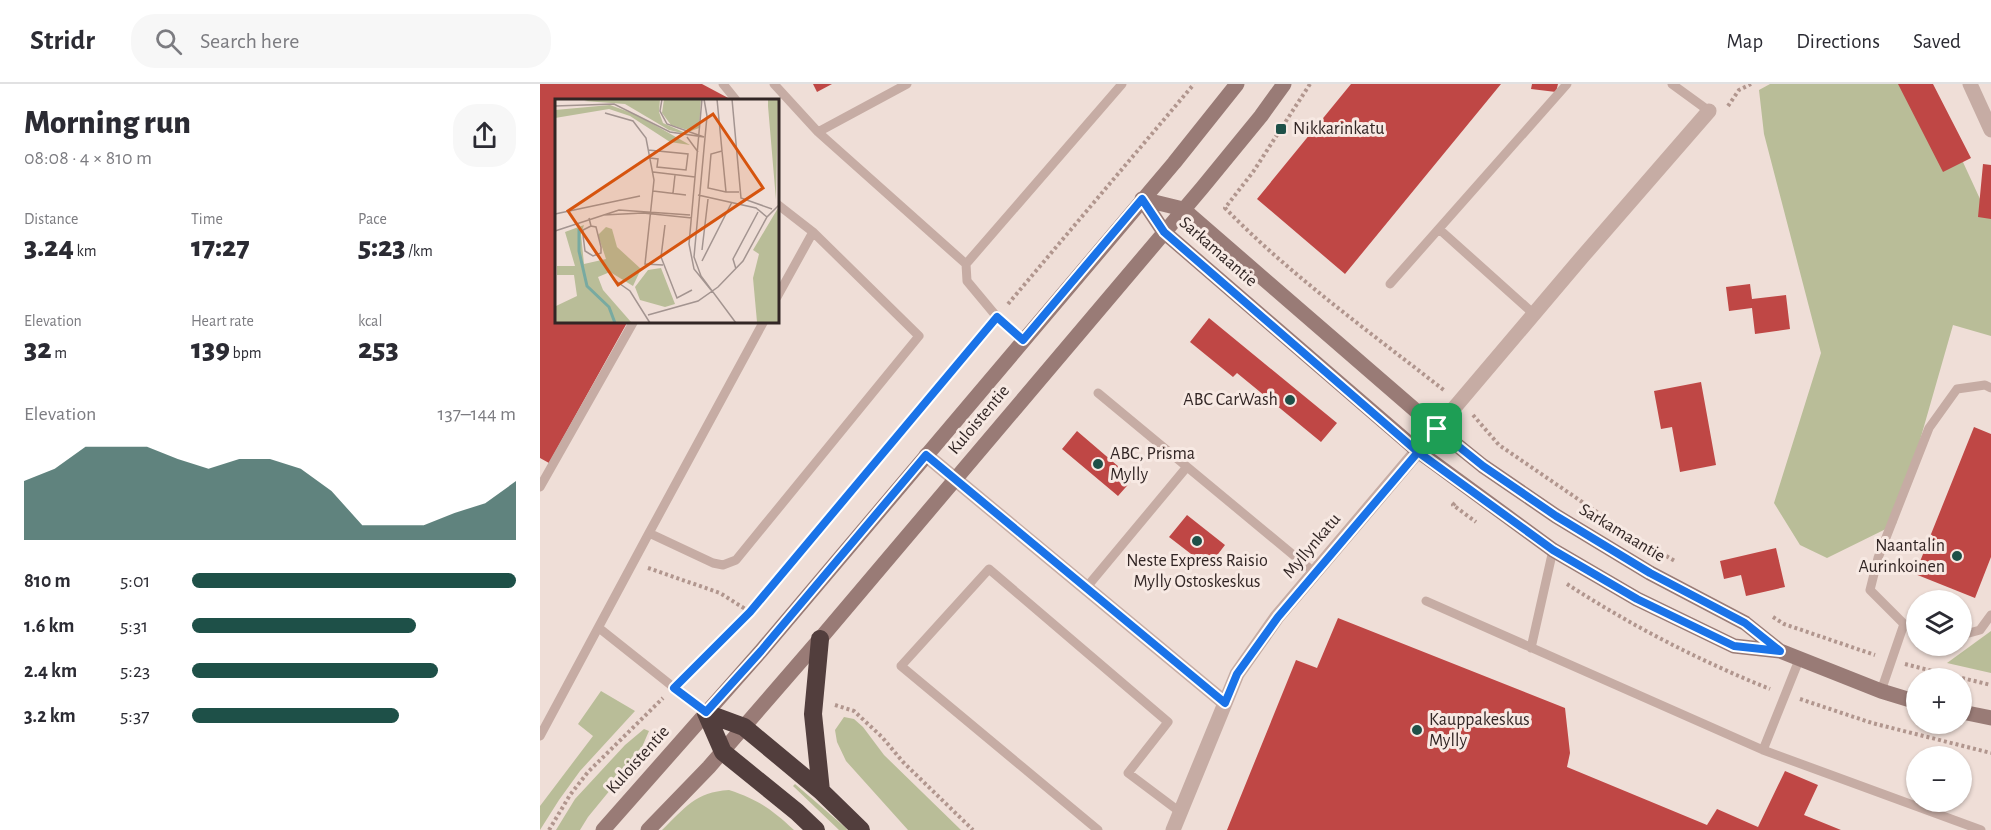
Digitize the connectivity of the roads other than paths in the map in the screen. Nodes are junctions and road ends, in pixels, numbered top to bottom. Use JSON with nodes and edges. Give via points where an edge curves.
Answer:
{"nodes":[{"id":1,"x":723,"y":84,"type":"edge"},
{"id":2,"x":774,"y":84,"type":"edge"},
{"id":3,"x":907,"y":84,"type":"edge"},
{"id":4,"x":1122,"y":84,"type":"edge"},
{"id":5,"x":1237,"y":84,"type":"edge"},
{"id":6,"x":1284,"y":84,"type":"edge"},
{"id":7,"x":1568,"y":84,"type":"edge"},
{"id":8,"x":1672,"y":84,"type":"edge"},
{"id":9,"x":1970,"y":84,"type":"edge"},
{"id":10,"x":735,"y":99,"type":"edge"},
{"id":11,"x":1709,"y":111,"type":"joint"},
{"id":12,"x":1991,"y":130,"type":"edge"},
{"id":13,"x":819,"y":132,"type":"junction"},
{"id":14,"x":1142,"y":199,"type":"junction"},
{"id":15,"x":778,"y":205,"type":"edge"},
{"id":16,"x":1183,"y":209,"type":"junction"},
{"id":17,"x":1439,"y":229,"type":"junction"},
{"id":18,"x":813,"y":232,"type":"junction"},
{"id":19,"x":1164,"y":232,"type":"junction"},
{"id":20,"x":966,"y":264,"type":"junction"},
{"id":21,"x":1390,"y":284,"type":"dead end"},
{"id":22,"x":778,"y":295,"type":"edge"},
{"id":23,"x":1535,"y":315,"type":"junction"},
{"id":24,"x":632,"y":322,"type":"edge"},
{"id":25,"x":763,"y":322,"type":"edge"},
{"id":26,"x":1023,"y":340,"type":"junction"},
{"id":27,"x":1991,"y":388,"type":"edge"},
{"id":28,"x":1098,"y":393,"type":"dead end"},
{"id":29,"x":1437,"y":429,"type":"junction"},
{"id":30,"x":1418,"y":452,"type":"junction"},
{"id":31,"x":926,"y":455,"type":"junction"},
{"id":32,"x":1186,"y":468,"type":"junction"},
{"id":33,"x":955,"y":479,"type":"junction"},
{"id":34,"x":540,"y":487,"type":"edge"},
{"id":35,"x":649,"y":533,"type":"junction"},
{"id":36,"x":1553,"y":550,"type":"junction"},
{"id":37,"x":1315,"y":573,"type":"junction"},
{"id":38,"x":1086,"y":588,"type":"junction"},
{"id":39,"x":1426,"y":601,"type":"dead end"},
{"id":40,"x":1991,"y":615,"type":"edge"},
{"id":41,"x":1904,"y":624,"type":"joint"},
{"id":42,"x":599,"y":628,"type":"junction"},
{"id":43,"x":1972,"y":632,"type":"edge"},
{"id":44,"x":820,"y":639,"type":"junction"},
{"id":45,"x":1531,"y":648,"type":"junction"},
{"id":46,"x":1780,"y":651,"type":"junction"},
{"id":47,"x":1799,"y":660,"type":"junction"},
{"id":48,"x":1881,"y":691,"type":"junction"},
{"id":49,"x":1906,"y":699,"type":"edge"},
{"id":50,"x":1225,"y":703,"type":"junction"},
{"id":51,"x":706,"y":712,"type":"junction"},
{"id":52,"x":1972,"y":714,"type":"edge"},
{"id":53,"x":1991,"y":718,"type":"edge"},
{"id":54,"x":744,"y":727,"type":"junction"},
{"id":55,"x":540,"y":736,"type":"edge"},
{"id":56,"x":1763,"y":750,"type":"junction"},
{"id":57,"x":723,"y":752,"type":"junction"},
{"id":58,"x":821,"y":791,"type":"junction"},
{"id":59,"x":1180,"y":812,"type":"junction"},
{"id":60,"x":603,"y":830,"type":"edge"},
{"id":61,"x":648,"y":830,"type":"edge"},
{"id":62,"x":816,"y":830,"type":"edge"},
{"id":63,"x":861,"y":830,"type":"edge"},
{"id":64,"x":1098,"y":830,"type":"edge"},
{"id":65,"x":1173,"y":830,"type":"edge"},
{"id":66,"x":1981,"y":830,"type":"edge"}],
"edges":[{"from":1,"to":10,"type":"lane"},
{"from":2,"to":13,"type":"lane"},
{"from":3,"to":13,"type":"lane"},
{"from":4,"to":20,"type":"lane"},
{"from":5,"to":14,"type":"street","name":"Kuloistentie"},
{"from":6,"to":16,"type":"street","name":"Kuloistentie"},
{"from":7,"to":17,"type":"lane"},
{"from":8,"to":11,"type":"lane"},
{"from":9,"to":12,"type":"street"},
{"from":11,"to":23,"type":"street"},
{"from":13,"to":20,"type":"lane"},
{"from":14,"to":16,"type":"street","name":"Sarkamaantie"},
{"from":14,"to":19,"type":"street","name":"Sarkamaantie"},
{"from":14,"to":26,"type":"street","name":"Kuloistentie"},
{"from":15,"to":18,"type":"lane"},
{"from":16,"to":19,"type":"street","name":"Kuloistentie"},
{"from":16,"to":29,"type":"street","name":"Sarkamaantie"},
{"from":17,"to":21,"type":"lane"},
{"from":17,"to":23,"type":"lane"},
{"from":18,"to":22,"type":"lane"},
{"from":18,"to":35,"type":"lane","via":[[919,336],[736,560],[723,565],[714,563]]},
{"from":19,"to":30,"type":"street","name":"Sarkamaantie"},
{"from":19,"to":33,"type":"street","name":"Kuloistentie"},
{"from":20,"to":26,"type":"lane","via":[[967,281],[997,317]]},
{"from":23,"to":29,"type":"street"},
{"from":24,"to":34,"type":"lane"},
{"from":25,"to":35,"type":"lane"},
{"from":26,"to":31,"type":"street","name":"Kuloistentie"},
{"from":27,"to":41,"type":"lane","via":[[1985,385],[1957,389],[1929,429],[1878,558],[1870,590]]},
{"from":28,"to":32,"type":"lane"},
{"from":29,"to":30,"type":"street","name":"Myllynkatu"},
{"from":29,"to":46,"type":"street","name":"Sarkamaantie","via":[[1556,516],[1650,573],[1745,623]]},
{"from":30,"to":36,"type":"street","name":"Sarkamaantie"},
{"from":30,"to":37,"type":"street","name":"Myllynkatu"},
{"from":31,"to":33,"type":"street"},
{"from":31,"to":51,"type":"street","name":"Kuloistentie"},
{"from":32,"to":37,"type":"lane"},
{"from":32,"to":38,"type":"lane"},
{"from":33,"to":38,"type":"street"},
{"from":33,"to":44,"type":"street","name":"Kuloistentie"},
{"from":35,"to":42,"type":"lane"},
{"from":36,"to":45,"type":"lane"},
{"from":36,"to":46,"type":"street","name":"Sarkamaantie","via":[[1637,599],[1734,646]]},
{"from":37,"to":50,"type":"street","name":"Myllynkatu","via":[[1256,646],[1237,674]]},
{"from":38,"to":50,"type":"street"},
{"from":39,"to":45,"type":"lane"},
{"from":40,"to":43,"type":"lane","via":[[1980,630]]},
{"from":41,"to":48,"type":"lane"},
{"from":42,"to":51,"type":"lane"},
{"from":42,"to":55,"type":"lane"},
{"from":44,"to":54,"type":"street","name":"Kuloistentie"},
{"from":44,"to":58,"type":"highway","via":[[813,714]]},
{"from":45,"to":56,"type":"lane"},
{"from":46,"to":47,"type":"street","name":"Sarkamaantie"},
{"from":47,"to":48,"type":"street","name":"Sarkamaantie"},
{"from":47,"to":56,"type":"lane"},
{"from":48,"to":49,"type":"street","name":"Sarkamaantie"},
{"from":50,"to":59,"type":"street","name":"Myllynkatu"},
{"from":51,"to":54,"type":"highway"},
{"from":51,"to":57,"type":"highway"},
{"from":51,"to":60,"type":"street","name":"Kuloistentie"},
{"from":52,"to":53,"type":"street"},
{"from":54,"to":57,"type":"street","name":"Kuloistentie"},
{"from":54,"to":58,"type":"highway"},
{"from":56,"to":66,"type":"lane"},
{"from":57,"to":61,"type":"street","name":"Kuloistentie"},
{"from":57,"to":62,"type":"highway"},
{"from":58,"to":63,"type":"highway"},
{"from":59,"to":64,"type":"lane","via":[[1128,773],[1168,722],[989,569],[901,666]]},
{"from":59,"to":65,"type":"street","name":"Myllynkatu"}]}
